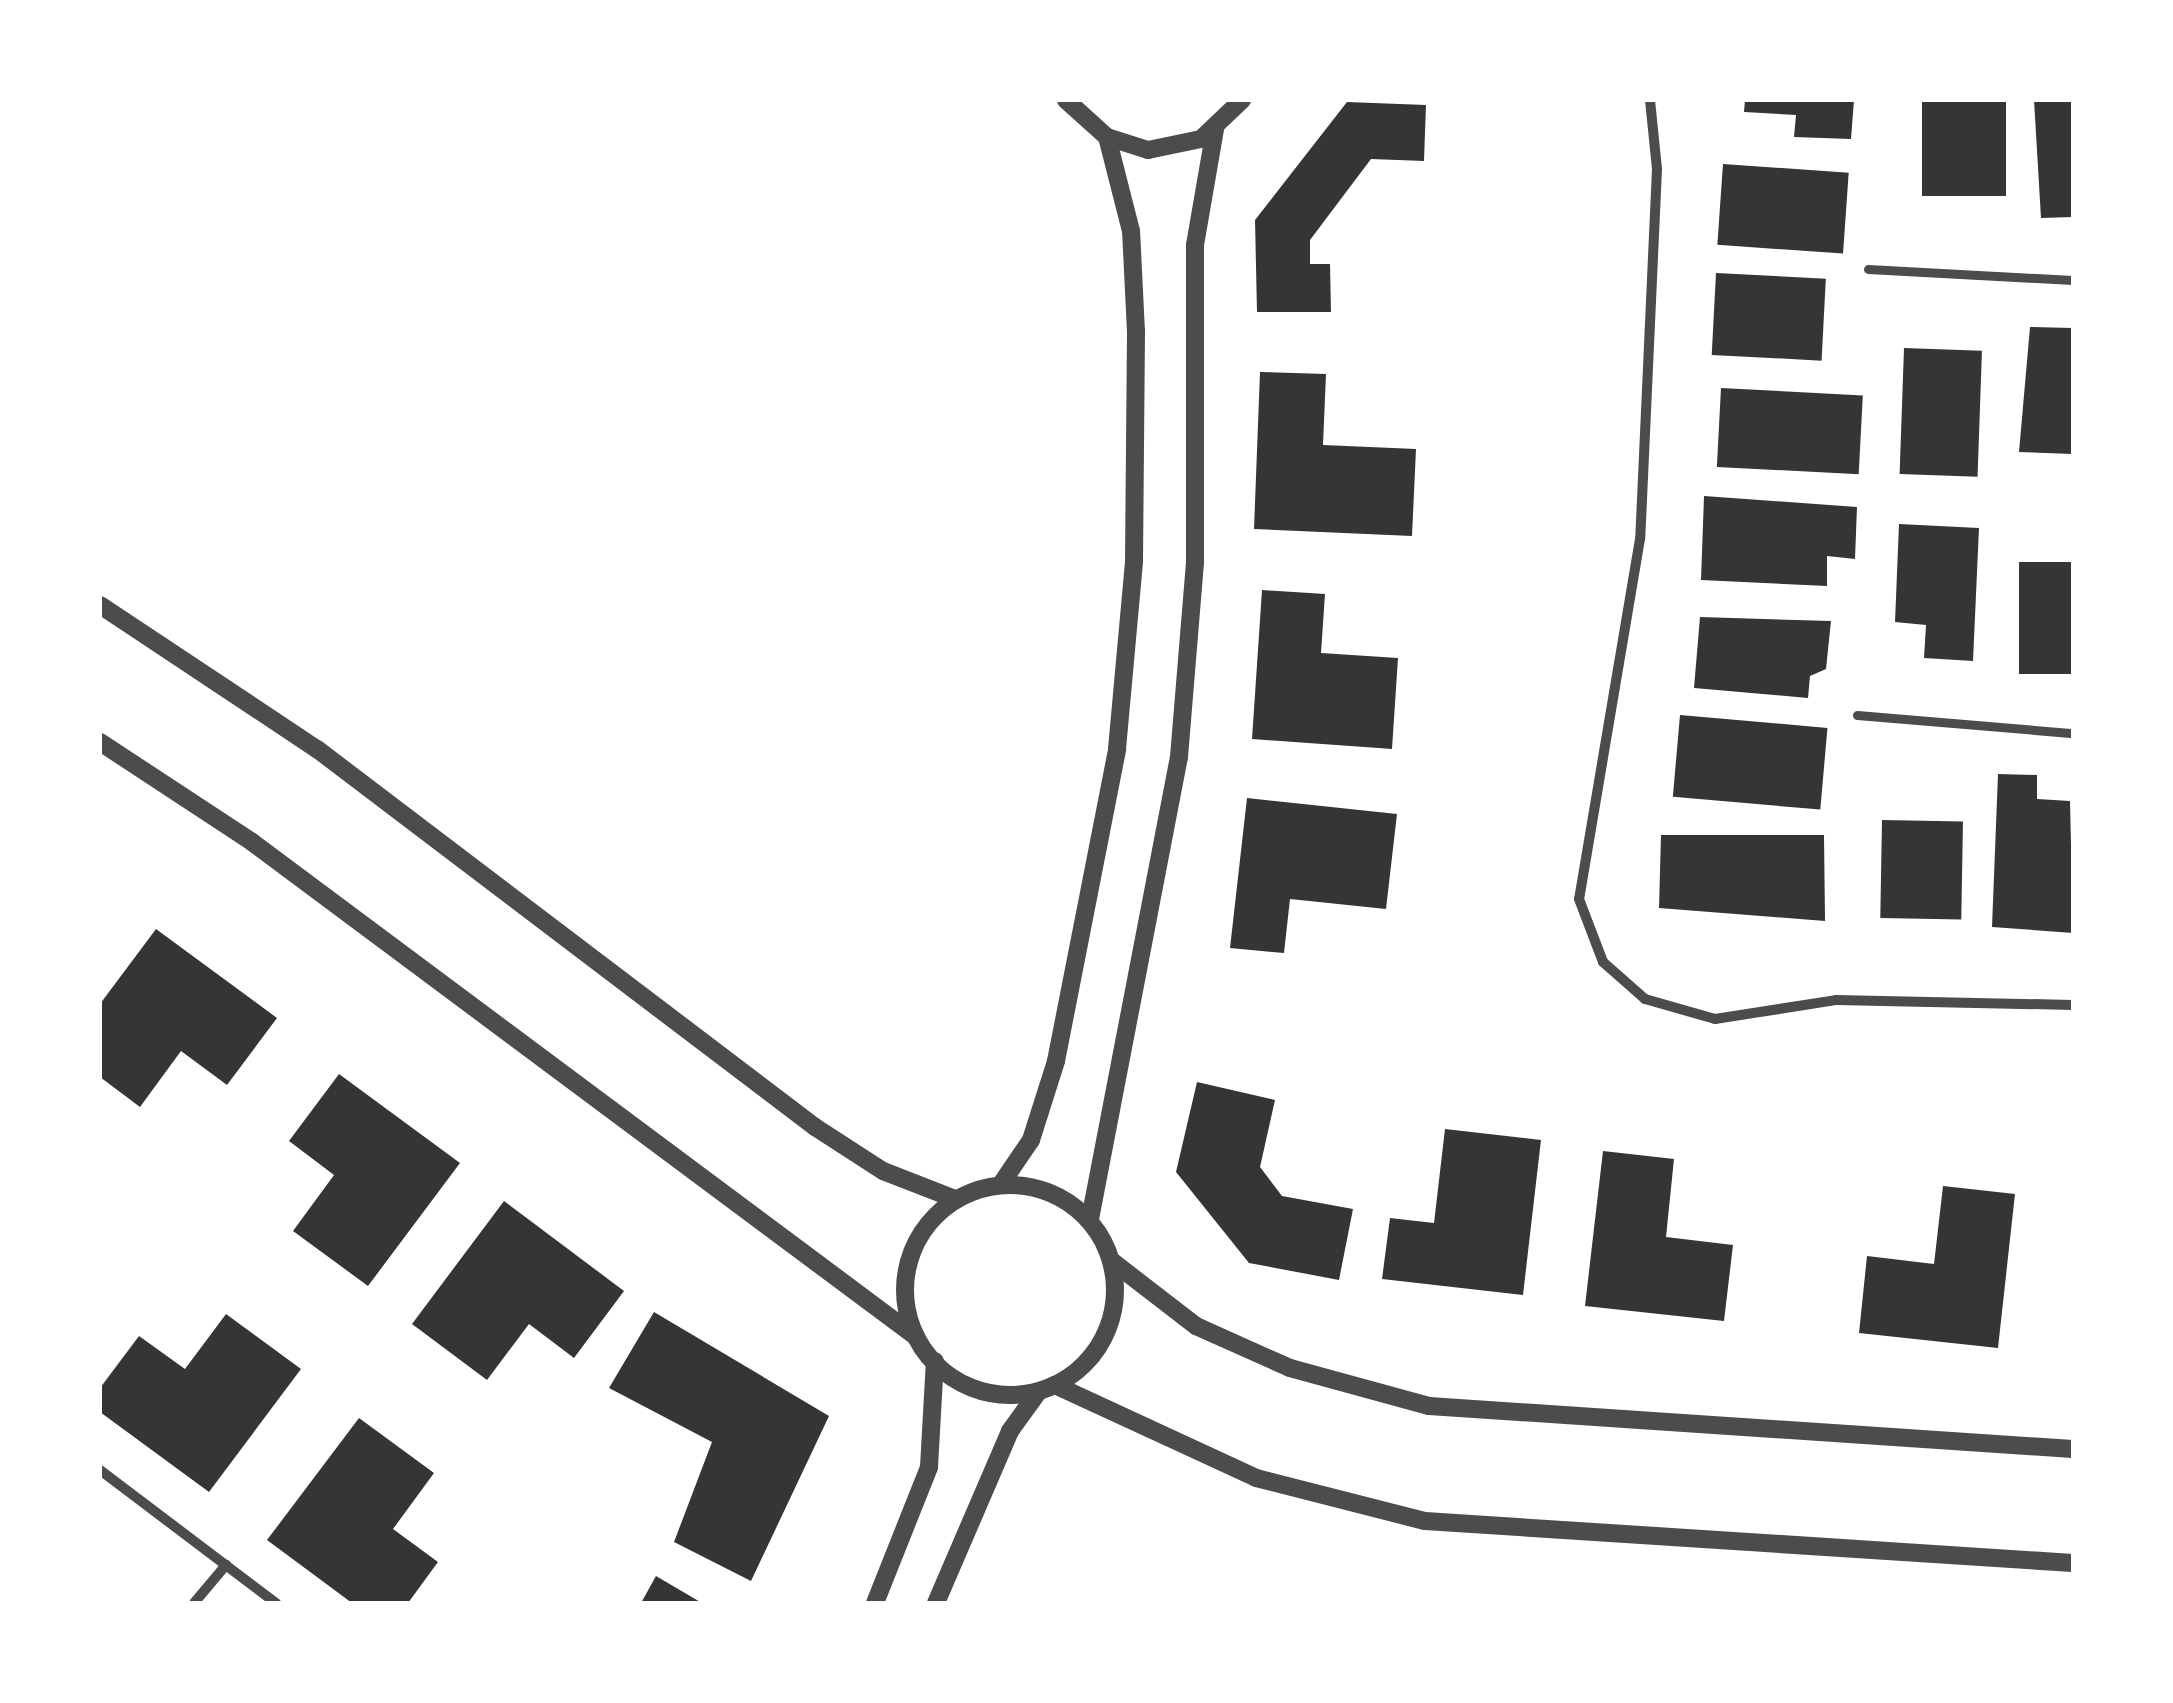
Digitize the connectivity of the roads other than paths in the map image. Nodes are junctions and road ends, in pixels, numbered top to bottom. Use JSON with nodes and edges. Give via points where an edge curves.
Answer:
{"nodes":[{"id":1,"x":1066,"y":100,"type":"edge"},
{"id":2,"x":1242,"y":100,"type":"edge"},
{"id":3,"x":1650,"y":100,"type":"edge"},
{"id":4,"x":1215,"y":129,"type":"junction"},
{"id":5,"x":1107,"y":137,"type":"junction"},
{"id":6,"x":1868,"y":269,"type":"dead end"},
{"id":7,"x":2073,"y":280,"type":"edge"},
{"id":8,"x":100,"y":605,"type":"edge"},
{"id":9,"x":1857,"y":716,"type":"dead end"},
{"id":10,"x":2073,"y":733,"type":"edge"},
{"id":11,"x":100,"y":742,"type":"edge"},
{"id":12,"x":2073,"y":1005,"type":"edge"},
{"id":13,"x":1001,"y":1184,"type":"junction"},
{"id":14,"x":955,"y":1200,"type":"junction"},
{"id":15,"x":1090,"y":1219,"type":"junction"},
{"id":16,"x":1113,"y":1262,"type":"junction"},
{"id":17,"x":915,"y":1336,"type":"junction"},
{"id":18,"x":934,"y":1361,"type":"junction"},
{"id":19,"x":1047,"y":1388,"type":"junction"},
{"id":20,"x":2073,"y":1449,"type":"edge"},
{"id":21,"x":100,"y":1470,"type":"edge"},
{"id":22,"x":2073,"y":1563,"type":"edge"},
{"id":23,"x":226,"y":1565,"type":"junction"},
{"id":24,"x":194,"y":1603,"type":"edge"},
{"id":25,"x":276,"y":1603,"type":"edge"},
{"id":26,"x":874,"y":1603,"type":"edge"},
{"id":27,"x":936,"y":1603,"type":"edge"}],
"edges":[{"from":1,"to":5,"type":"street"},
{"from":2,"to":4,"type":"street"},
{"from":3,"to":12,"type":"street","via":[[1657,169],[1640,540],[1579,899],[1603,962],[1645,1000],[1715,1019],[1836,1000]]},
{"from":4,"to":5,"type":"street","via":[[1148,150]]},
{"from":4,"to":15,"type":"street","via":[[1195,244],[1195,562],[1179,757]]},
{"from":5,"to":13,"type":"street","via":[[1130,232],[1136,332],[1134,562],[1117,749],[1056,1061],[1031,1140]]},
{"from":6,"to":7,"type":"street"},
{"from":8,"to":14,"type":"street","via":[[317,749],[814,1127],[883,1171]]},
{"from":9,"to":10,"type":"street"},
{"from":11,"to":17,"type":"street","via":[[252,842],[806,1264]]},
{"from":13,"to":14,"type":"street"},
{"from":13,"to":15,"type":"street","via":[[1054,1194]]},
{"from":14,"to":17,"type":"street","via":[[910,1255],[904,1296]]},
{"from":15,"to":16,"type":"street"},
{"from":16,"to":19,"type":"street","via":[[1107,1333]]},
{"from":16,"to":20,"type":"street","via":[[1196,1326],[1290,1368],[1429,1406]]},
{"from":17,"to":18,"type":"street"},
{"from":18,"to":19,"type":"street","via":[[975,1389]]},
{"from":18,"to":26,"type":"street","via":[[929,1467]]},
{"from":19,"to":22,"type":"street","via":[[1256,1478],[1425,1521]]},
{"from":19,"to":27,"type":"street","via":[[1010,1431]]},
{"from":21,"to":23,"type":"street"},
{"from":23,"to":24,"type":"street"},
{"from":23,"to":25,"type":"street"}]}
